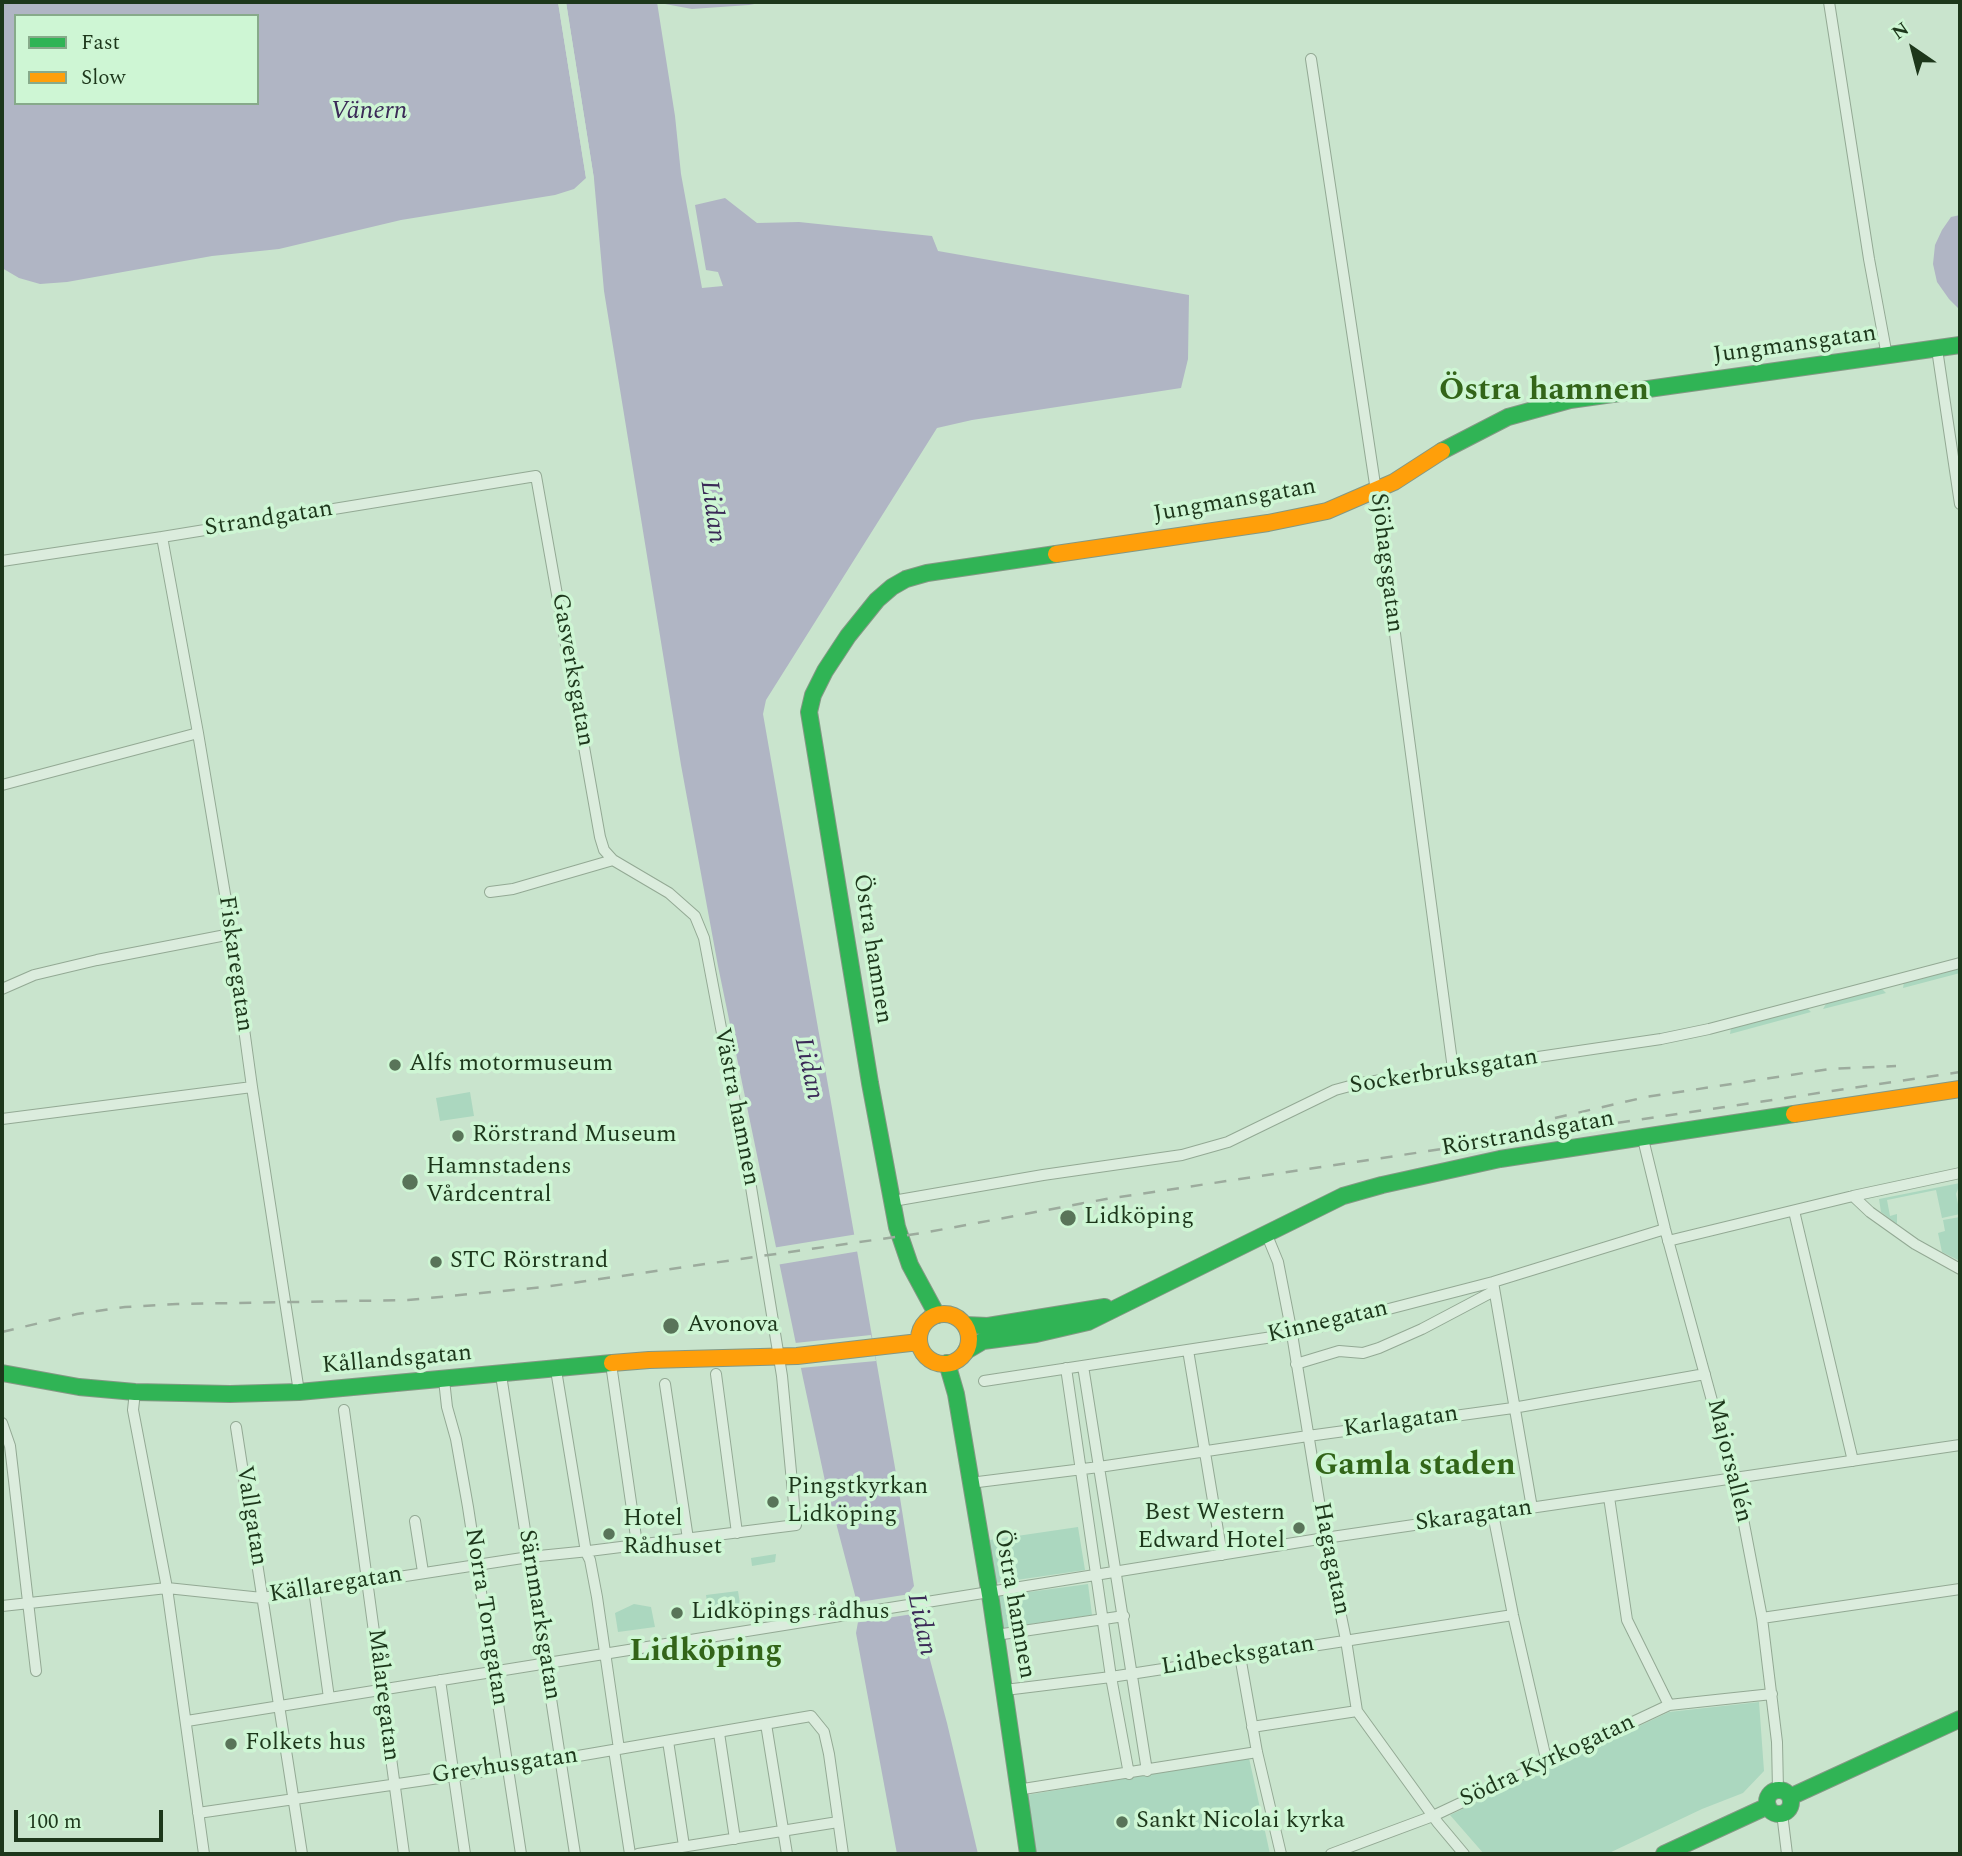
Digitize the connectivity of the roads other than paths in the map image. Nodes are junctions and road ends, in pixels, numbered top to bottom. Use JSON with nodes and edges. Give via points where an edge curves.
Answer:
{"nodes":[{"id":1,"x":1829,"y":2,"type":"edge"},
{"id":2,"x":1311,"y":59,"type":"dead end"},
{"id":3,"x":1960,"y":345,"type":"edge"},
{"id":4,"x":1937,"y":349,"type":"junction"},
{"id":5,"x":1887,"y":356,"type":"junction"},
{"id":6,"x":537,"y":476,"type":"joint"},
{"id":7,"x":1376,"y":491,"type":"junction"},
{"id":8,"x":1960,"y":504,"type":"edge"},
{"id":9,"x":162,"y":537,"type":"junction"},
{"id":10,"x":2,"y":561,"type":"edge"},
{"id":11,"x":877,"y":600,"type":"joint"},
{"id":12,"x":198,"y":733,"type":"junction"},
{"id":13,"x":2,"y":785,"type":"edge"},
{"id":14,"x":613,"y":860,"type":"junction"},
{"id":15,"x":489,"y":892,"type":"dead end"},
{"id":16,"x":231,"y":934,"type":"junction"},
{"id":17,"x":1960,"y":963,"type":"edge"},
{"id":18,"x":2,"y":989,"type":"edge"},
{"id":19,"x":1453,"y":1069,"type":"junction"},
{"id":20,"x":251,"y":1087,"type":"junction"},
{"id":21,"x":1960,"y":1089,"type":"edge"},
{"id":22,"x":2,"y":1119,"type":"edge"},
{"id":23,"x":1643,"y":1139,"type":"junction"},
{"id":24,"x":1960,"y":1174,"type":"edge"},
{"id":25,"x":1853,"y":1196,"type":"junction"},
{"id":26,"x":892,"y":1201,"type":"junction"},
{"id":27,"x":1794,"y":1211,"type":"junction"},
{"id":28,"x":1665,"y":1229,"type":"junction"},
{"id":29,"x":1266,"y":1233,"type":"junction"},
{"id":30,"x":1668,"y":1241,"type":"junction"},
{"id":31,"x":1960,"y":1269,"type":"edge"},
{"id":32,"x":1493,"y":1286,"type":"junction"},
{"id":33,"x":1128,"y":1303,"type":"junction"},
{"id":34,"x":937,"y":1315,"type":"junction"},
{"id":35,"x":965,"y":1325,"type":"junction"},
{"id":36,"x":1292,"y":1334,"type":"junction"},
{"id":37,"x":919,"y":1342,"type":"junction"},
{"id":38,"x":966,"y":1350,"type":"junction"},
{"id":39,"x":1188,"y":1350,"type":"junction"},
{"id":40,"x":778,"y":1356,"type":"junction"},
{"id":41,"x":947,"y":1363,"type":"junction"},
{"id":42,"x":611,"y":1364,"type":"junction"},
{"id":43,"x":1296,"y":1364,"type":"junction"},
{"id":44,"x":1083,"y":1366,"type":"junction"},
{"id":45,"x":1066,"y":1368,"type":"junction"},
{"id":46,"x":556,"y":1370,"type":"junction"},
{"id":47,"x":716,"y":1374,"type":"dead end"},
{"id":48,"x":1705,"y":1374,"type":"junction"},
{"id":49,"x":2,"y":1375,"type":"edge"},
{"id":50,"x":501,"y":1375,"type":"junction"},
{"id":51,"x":444,"y":1380,"type":"junction"},
{"id":52,"x":984,"y":1381,"type":"dead end"},
{"id":53,"x":665,"y":1384,"type":"dead end"},
{"id":54,"x":135,"y":1392,"type":"junction"},
{"id":55,"x":299,"y":1392,"type":"junction"},
{"id":56,"x":1513,"y":1408,"type":"junction"},
{"id":57,"x":344,"y":1410,"type":"dead end"},
{"id":58,"x":2,"y":1423,"type":"edge"},
{"id":59,"x":236,"y":1427,"type":"dead end"},
{"id":60,"x":1308,"y":1436,"type":"junction"},
{"id":61,"x":1960,"y":1445,"type":"edge"},
{"id":62,"x":1204,"y":1451,"type":"junction"},
{"id":63,"x":1853,"y":1461,"type":"junction"},
{"id":64,"x":1099,"y":1467,"type":"junction"},
{"id":65,"x":1081,"y":1468,"type":"junction"},
{"id":66,"x":1734,"y":1479,"type":"junction"},
{"id":67,"x":970,"y":1483,"type":"junction"},
{"id":68,"x":1609,"y":1497,"type":"junction"},
{"id":69,"x":1532,"y":1508,"type":"junction"},
{"id":70,"x":1493,"y":1514,"type":"junction"},
{"id":71,"x":415,"y":1521,"type":"dead end"},
{"id":72,"x":796,"y":1525,"type":"joint"},
{"id":73,"x":737,"y":1533,"type":"junction"},
{"id":74,"x":1325,"y":1538,"type":"junction"},
{"id":75,"x":688,"y":1539,"type":"junction"},
{"id":76,"x":637,"y":1544,"type":"junction"},
{"id":77,"x":586,"y":1552,"type":"junction"},
{"id":78,"x":1222,"y":1555,"type":"junction"},
{"id":79,"x":529,"y":1557,"type":"junction"},
{"id":80,"x":476,"y":1565,"type":"junction"},
{"id":81,"x":1115,"y":1572,"type":"junction"},
{"id":82,"x":423,"y":1573,"type":"junction"},
{"id":83,"x":1096,"y":1575,"type":"junction"},
{"id":84,"x":368,"y":1581,"type":"junction"},
{"id":85,"x":167,"y":1588,"type":"junction"},
{"id":86,"x":1960,"y":1588,"type":"edge"},
{"id":87,"x":314,"y":1590,"type":"junction"},
{"id":88,"x":989,"y":1591,"type":"junction"},
{"id":89,"x":262,"y":1598,"type":"junction"},
{"id":90,"x":27,"y":1603,"type":"junction"},
{"id":91,"x":2,"y":1606,"type":"edge"},
{"id":92,"x":1513,"y":1615,"type":"junction"},
{"id":93,"x":1124,"y":1616,"type":"junction"},
{"id":94,"x":1762,"y":1618,"type":"junction"},
{"id":95,"x":1103,"y":1620,"type":"junction"},
{"id":96,"x":996,"y":1635,"type":"junction"},
{"id":97,"x":1346,"y":1640,"type":"junction"},
{"id":98,"x":607,"y":1653,"type":"junction"},
{"id":99,"x":1240,"y":1656,"type":"junction"},
{"id":100,"x":546,"y":1663,"type":"junction"},
{"id":101,"x":36,"y":1671,"type":"dead end"},
{"id":102,"x":492,"y":1672,"type":"junction"},
{"id":103,"x":1131,"y":1674,"type":"junction"},
{"id":104,"x":1111,"y":1677,"type":"junction"},
{"id":105,"x":440,"y":1680,"type":"junction"},
{"id":106,"x":383,"y":1690,"type":"junction"},
{"id":107,"x":1005,"y":1690,"type":"junction"},
{"id":108,"x":1772,"y":1694,"type":"junction"},
{"id":109,"x":329,"y":1698,"type":"junction"},
{"id":110,"x":278,"y":1705,"type":"junction"},
{"id":111,"x":1669,"y":1705,"type":"junction"},
{"id":112,"x":1357,"y":1711,"type":"junction"},
{"id":113,"x":1960,"y":1719,"type":"edge"},
{"id":114,"x":187,"y":1721,"type":"junction"},
{"id":115,"x":766,"y":1724,"type":"junction"},
{"id":116,"x":1252,"y":1727,"type":"junction"},
{"id":117,"x":719,"y":1733,"type":"junction"},
{"id":118,"x":668,"y":1741,"type":"junction"},
{"id":119,"x":617,"y":1750,"type":"junction"},
{"id":120,"x":1256,"y":1752,"type":"junction"},
{"id":121,"x":559,"y":1760,"type":"junction"},
{"id":122,"x":1547,"y":1762,"type":"junction"},
{"id":123,"x":508,"y":1768,"type":"junction"},
{"id":124,"x":1147,"y":1771,"type":"junction"},
{"id":125,"x":1129,"y":1774,"type":"junction"},
{"id":126,"x":453,"y":1775,"type":"junction"},
{"id":127,"x":393,"y":1784,"type":"junction"},
{"id":128,"x":1017,"y":1790,"type":"junction"},
{"id":129,"x":1784,"y":1793,"type":"junction"},
{"id":130,"x":293,"y":1800,"type":"junction"},
{"id":131,"x":1775,"y":1810,"type":"junction"},
{"id":132,"x":198,"y":1813,"type":"junction"},
{"id":133,"x":1433,"y":1816,"type":"junction"},
{"id":134,"x":838,"y":1822,"type":"junction"},
{"id":135,"x":783,"y":1831,"type":"junction"},
{"id":136,"x":735,"y":1839,"type":"junction"},
{"id":137,"x":684,"y":1846,"type":"junction"},
{"id":138,"x":204,"y":1854,"type":"edge"},
{"id":139,"x":302,"y":1854,"type":"edge"},
{"id":140,"x":404,"y":1854,"type":"edge"},
{"id":141,"x":465,"y":1854,"type":"edge"},
{"id":142,"x":521,"y":1854,"type":"edge"},
{"id":143,"x":575,"y":1854,"type":"edge"},
{"id":144,"x":630,"y":1854,"type":"edge"},
{"id":145,"x":638,"y":1854,"type":"edge"},
{"id":146,"x":787,"y":1854,"type":"edge"},
{"id":147,"x":843,"y":1854,"type":"edge"},
{"id":148,"x":1028,"y":1854,"type":"edge"},
{"id":149,"x":1281,"y":1854,"type":"edge"},
{"id":150,"x":1331,"y":1854,"type":"edge"},
{"id":151,"x":1464,"y":1854,"type":"edge"},
{"id":152,"x":1664,"y":1854,"type":"edge"},
{"id":153,"x":1787,"y":1854,"type":"edge"}],
"edges":[{"from":1,"to":5,"type":"street"},
{"from":2,"to":7,"type":"street","name":"Sjöhagsgatan"},
{"from":3,"to":4,"type":"main road","name":"Jungmansgatan"},
{"from":4,"to":5,"type":"main road","name":"Jungmansgatan"},
{"from":4,"to":8,"type":"street"},
{"from":5,"to":7,"type":"main road","name":"Jungmansgatan","via":[[1552,404],[1467,435]]},
{"from":6,"to":9,"type":"street","name":"Strandgatan"},
{"from":6,"to":14,"type":"street","name":"Gasverksgatan","via":[[600,837]]},
{"from":7,"to":11,"type":"main road","name":"Jungmansgatan","via":[[1303,517],[927,573],[891,587]]},
{"from":7,"to":19,"type":"street","name":"Sjöhagsgatan"},
{"from":9,"to":10,"type":"street","name":"Strandgatan"},
{"from":9,"to":12,"type":"street","name":"Fiskaregatan"},
{"from":11,"to":26,"type":"main road","name":"Östra hamnen","via":[[825,671],[809,712]]},
{"from":12,"to":13,"type":"street"},
{"from":12,"to":16,"type":"street","name":"Fiskaregatan"},
{"from":14,"to":15,"type":"street"},
{"from":14,"to":40,"type":"street","name":"Västra hamnen","via":[[680,901],[695,916],[704,938]]},
{"from":16,"to":18,"type":"street","via":[[34,975]]},
{"from":16,"to":20,"type":"street","name":"Fiskaregatan"},
{"from":17,"to":19,"type":"street","name":"Sockerbruksgatan","via":[[1709,1029]]},
{"from":19,"to":26,"type":"street","name":"Sockerbruksgatan","via":[[1344,1087],[1228,1142],[1182,1155]]},
{"from":20,"to":22,"type":"street"},
{"from":20,"to":55,"type":"street","name":"Fiskaregatan"},
{"from":21,"to":23,"type":"main road","name":"Rörstrandsgatan"},
{"from":23,"to":28,"type":"street","name":"Majorsallén"},
{"from":23,"to":29,"type":"main road","name":"Rörstrandsgatan","via":[[1500,1159],[1382,1185],[1343,1196]]},
{"from":24,"to":25,"type":"street"},
{"from":25,"to":27,"type":"street"},
{"from":25,"to":31,"type":"street","via":[[1915,1244]]},
{"from":26,"to":34,"type":"main road","name":"Östra hamnen","via":[[903,1247]]},
{"from":27,"to":30,"type":"street"},
{"from":27,"to":63,"type":"street"},
{"from":28,"to":30,"type":"street","name":"Majorsallén"},
{"from":28,"to":32,"type":"street","name":"Kinnegatan"},
{"from":29,"to":33,"type":"main road","name":"Rörstrandsgatan"},
{"from":29,"to":36,"type":"street","name":"Hagagatan","via":[[1278,1262]]},
{"from":30,"to":48,"type":"street","name":"Majorsallén"},
{"from":32,"to":36,"type":"street","name":"Kinnegatan"},
{"from":32,"to":43,"type":"street","via":[[1422,1329],[1370,1351],[1339,1351]]},
{"from":32,"to":56,"type":"street"},
{"from":33,"to":35,"type":"main road","name":"Rörstrandsgatan","via":[[988,1326]]},
{"from":33,"to":38,"type":"main road","name":"Rörstrandsgatan","via":[[1088,1322],[983,1341]]},
{"from":34,"to":35,"type":"main road","via":[[952,1315]]},
{"from":34,"to":37,"type":"main road","via":[[923,1325]]},
{"from":35,"to":38,"type":"main road"},
{"from":36,"to":39,"type":"street","name":"Kinnegatan"},
{"from":36,"to":43,"type":"street","name":"Hagagatan"},
{"from":37,"to":40,"type":"main road","name":"Kållandsgatan"},
{"from":37,"to":41,"type":"main road","via":[[926,1356]]},
{"from":38,"to":41,"type":"main road"},
{"from":39,"to":44,"type":"street","name":"Kinnegatan"},
{"from":39,"to":62,"type":"street"},
{"from":40,"to":42,"type":"main road","name":"Kållandsgatan"},
{"from":40,"to":72,"type":"street","name":"Västra hamnen"},
{"from":41,"to":67,"type":"main road","name":"Östra hamnen"},
{"from":42,"to":46,"type":"main road","name":"Kållandsgatan"},
{"from":42,"to":76,"type":"street"},
{"from":43,"to":60,"type":"street","name":"Hagagatan"},
{"from":44,"to":45,"type":"street","name":"Kinnegatan"},
{"from":44,"to":64,"type":"street"},
{"from":45,"to":52,"type":"street","name":"Kinnegatan"},
{"from":45,"to":65,"type":"street"},
{"from":46,"to":50,"type":"main road","name":"Kållandsgatan"},
{"from":46,"to":77,"type":"street"},
{"from":47,"to":73,"type":"street"},
{"from":48,"to":56,"type":"street","name":"Karlagatan"},
{"from":48,"to":66,"type":"street","name":"Majorsallén"},
{"from":49,"to":54,"type":"main road","name":"Kållandsgatan"},
{"from":50,"to":51,"type":"main road","name":"Kållandsgatan"},
{"from":50,"to":79,"type":"street","name":"Särnmarksgatan"},
{"from":51,"to":55,"type":"main road","name":"Kållandsgatan"},
{"from":51,"to":80,"type":"street","name":"Norra Torngatan"},
{"from":53,"to":75,"type":"street"},
{"from":54,"to":55,"type":"main road","name":"Kållandsgatan"},
{"from":54,"to":85,"type":"street","via":[[133,1410]]},
{"from":56,"to":60,"type":"street","name":"Karlagatan"},
{"from":56,"to":69,"type":"street"},
{"from":57,"to":84,"type":"street","name":"Målaregatan"},
{"from":58,"to":90,"type":"street","via":[[10,1446]]},
{"from":59,"to":89,"type":"street","name":"Vallgatan"},
{"from":60,"to":62,"type":"street","name":"Karlagatan"},
{"from":60,"to":74,"type":"street","name":"Hagagatan"},
{"from":61,"to":63,"type":"street","name":"Skaragatan"},
{"from":62,"to":64,"type":"street","name":"Karlagatan"},
{"from":62,"to":78,"type":"street"},
{"from":63,"to":66,"type":"street","name":"Skaragatan"},
{"from":64,"to":65,"type":"street","name":"Karlagatan"},
{"from":64,"to":81,"type":"street"},
{"from":65,"to":67,"type":"street","name":"Karlagatan"},
{"from":65,"to":83,"type":"street"},
{"from":66,"to":68,"type":"street","name":"Skaragatan"},
{"from":66,"to":94,"type":"street","name":"Majorsallén"},
{"from":67,"to":88,"type":"main road","name":"Östra hamnen"},
{"from":68,"to":69,"type":"street","name":"Skaragatan"},
{"from":68,"to":111,"type":"street","via":[[1627,1620]]},
{"from":69,"to":70,"type":"street","name":"Skaragatan"},
{"from":70,"to":74,"type":"street","name":"Skaragatan"},
{"from":70,"to":92,"type":"street"},
{"from":71,"to":82,"type":"street"},
{"from":72,"to":73,"type":"street","name":"Källaregatan"},
{"from":73,"to":75,"type":"street","name":"Källaregatan"},
{"from":74,"to":78,"type":"street","name":"Skaragatan"},
{"from":74,"to":97,"type":"street","name":"Hagagatan"},
{"from":75,"to":76,"type":"street","name":"Källaregatan"},
{"from":76,"to":77,"type":"street","name":"Källaregatan"},
{"from":77,"to":79,"type":"street","name":"Källaregatan"},
{"from":77,"to":98,"type":"street"},
{"from":78,"to":81,"type":"street","name":"Skaragatan"},
{"from":79,"to":80,"type":"street","name":"Källaregatan"},
{"from":79,"to":100,"type":"street","name":"Särnmarksgatan"},
{"from":80,"to":82,"type":"street","name":"Källaregatan"},
{"from":80,"to":102,"type":"street","name":"Norra Torngatan"},
{"from":81,"to":83,"type":"street","name":"Skaragatan"},
{"from":81,"to":93,"type":"street"},
{"from":82,"to":84,"type":"street","name":"Källaregatan"},
{"from":83,"to":88,"type":"street","name":"Skaragatan"},
{"from":83,"to":95,"type":"street"},
{"from":84,"to":87,"type":"street","name":"Källaregatan"},
{"from":84,"to":106,"type":"street","name":"Målaregatan"},
{"from":85,"to":89,"type":"street","name":"Källaregatan"},
{"from":85,"to":90,"type":"street","name":"Källaregatan"},
{"from":85,"to":114,"type":"street"},
{"from":86,"to":94,"type":"street"},
{"from":87,"to":89,"type":"street","name":"Källaregatan"},
{"from":87,"to":109,"type":"street"},
{"from":88,"to":96,"type":"main road","name":"Östra hamnen"},
{"from":88,"to":98,"type":"street","name":"Skaragatan"},
{"from":89,"to":110,"type":"street","name":"Vallgatan"},
{"from":90,"to":91,"type":"street","name":"Källaregatan"},
{"from":90,"to":101,"type":"street"},
{"from":92,"to":97,"type":"street","name":"Lidbecksgatan"},
{"from":92,"to":122,"type":"street"},
{"from":93,"to":95,"type":"street"},
{"from":93,"to":103,"type":"street"},
{"from":94,"to":108,"type":"street","name":"Majorsallén"},
{"from":95,"to":96,"type":"street"},
{"from":95,"to":104,"type":"street"},
{"from":96,"to":107,"type":"main road","name":"Östra hamnen"},
{"from":97,"to":99,"type":"street","name":"Lidbecksgatan"},
{"from":97,"to":112,"type":"street","name":"Hagagatan"},
{"from":98,"to":100,"type":"street","name":"Skaragatan"},
{"from":98,"to":119,"type":"street"},
{"from":99,"to":103,"type":"street","name":"Lidbecksgatan"},
{"from":99,"to":116,"type":"street"},
{"from":100,"to":102,"type":"street","name":"Skaragatan"},
{"from":100,"to":121,"type":"street","name":"Särnmarksgatan"},
{"from":102,"to":105,"type":"street","name":"Skaragatan"},
{"from":102,"to":123,"type":"street","name":"Norra Torngatan"},
{"from":103,"to":104,"type":"street","name":"Lidbecksgatan"},
{"from":103,"to":124,"type":"street"},
{"from":104,"to":107,"type":"street","name":"Lidbecksgatan"},
{"from":104,"to":125,"type":"street"},
{"from":105,"to":106,"type":"street","name":"Skaragatan"},
{"from":105,"to":126,"type":"street"},
{"from":106,"to":109,"type":"street","name":"Skaragatan"},
{"from":106,"to":127,"type":"street","name":"Målaregatan"},
{"from":107,"to":128,"type":"main road","name":"Östra hamnen"},
{"from":108,"to":111,"type":"street","name":"Södra Kyrkogatan"},
{"from":108,"to":129,"type":"street","name":"Majorsallén"},
{"from":109,"to":110,"type":"street","name":"Skaragatan"},
{"from":110,"to":114,"type":"street","name":"Skaragatan"},
{"from":110,"to":130,"type":"street","name":"Vallgatan"},
{"from":111,"to":122,"type":"street","name":"Södra Kyrkogatan"},
{"from":112,"to":116,"type":"street"},
{"from":112,"to":133,"type":"street","name":"Hagagatan"},
{"from":113,"to":129,"type":"main road"},
{"from":114,"to":132,"type":"street"},
{"from":115,"to":117,"type":"street","name":"Grevhusgatan"},
{"from":115,"to":134,"type":"street","name":"Grevhusgatan","via":[[811,1716],[824,1732]]},
{"from":115,"to":135,"type":"street"},
{"from":116,"to":120,"type":"street"},
{"from":117,"to":118,"type":"street","name":"Grevhusgatan"},
{"from":117,"to":136,"type":"street"},
{"from":118,"to":119,"type":"street","name":"Grevhusgatan"},
{"from":118,"to":137,"type":"street"},
{"from":119,"to":121,"type":"street","name":"Grevhusgatan"},
{"from":119,"to":144,"type":"street"},
{"from":120,"to":124,"type":"street"},
{"from":120,"to":149,"type":"street"},
{"from":121,"to":123,"type":"street","name":"Grevhusgatan"},
{"from":121,"to":143,"type":"street","name":"Särnmarksgatan"},
{"from":122,"to":133,"type":"street","name":"Södra Kyrkogatan"},
{"from":123,"to":126,"type":"street","name":"Grevhusgatan"},
{"from":123,"to":142,"type":"street","name":"Norra Torngatan"},
{"from":124,"to":125,"type":"street"},
{"from":125,"to":128,"type":"street"},
{"from":126,"to":127,"type":"street","name":"Grevhusgatan"},
{"from":126,"to":141,"type":"street"},
{"from":127,"to":130,"type":"street","name":"Grevhusgatan"},
{"from":127,"to":140,"type":"street","name":"Målaregatan"},
{"from":128,"to":148,"type":"main road","name":"Östra hamnen"},
{"from":129,"to":131,"type":"main road","via":[[1789,1808]]},
{"from":130,"to":132,"type":"street","name":"Grevhusgatan"},
{"from":130,"to":139,"type":"street","name":"Vallgatan"},
{"from":131,"to":152,"type":"main road"},
{"from":131,"to":153,"type":"street"},
{"from":132,"to":138,"type":"street"},
{"from":133,"to":150,"type":"street","name":"Södra Kyrkogatan"},
{"from":133,"to":151,"type":"street","name":"Hagagatan"},
{"from":134,"to":135,"type":"street"},
{"from":134,"to":147,"type":"street"},
{"from":135,"to":136,"type":"street"},
{"from":135,"to":146,"type":"street"},
{"from":136,"to":137,"type":"street"},
{"from":137,"to":145,"type":"street"}]}
